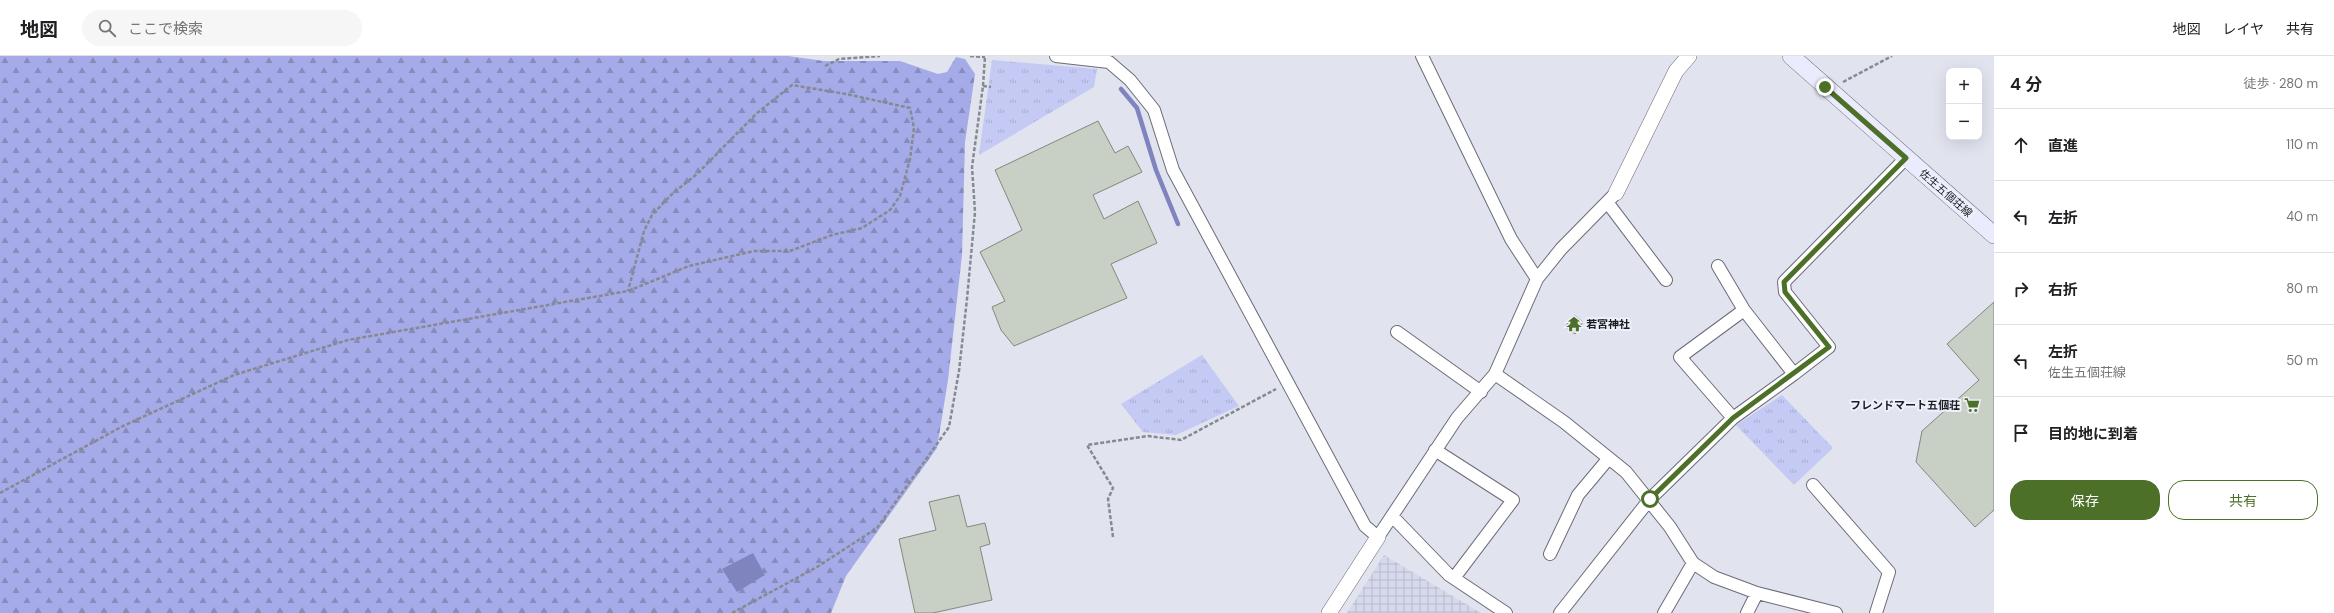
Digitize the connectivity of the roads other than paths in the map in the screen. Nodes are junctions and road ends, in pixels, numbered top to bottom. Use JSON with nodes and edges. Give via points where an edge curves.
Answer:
{"nodes":[{"id":1,"x":1056,"y":56,"type":"edge"},
{"id":2,"x":1422,"y":56,"type":"edge"},
{"id":3,"x":1689,"y":56,"type":"edge"},
{"id":4,"x":1791,"y":56,"type":"edge"},
{"id":5,"x":1114,"y":59,"type":"edge"},
{"id":6,"x":1906,"y":158,"type":"junction"},
{"id":7,"x":1611,"y":197,"type":"junction"},
{"id":8,"x":1994,"y":235,"type":"edge"},
{"id":9,"x":1718,"y":266,"type":"dead end"},
{"id":10,"x":1537,"y":279,"type":"junction"},
{"id":11,"x":1666,"y":280,"type":"dead end"},
{"id":12,"x":1744,"y":310,"type":"junction"},
{"id":13,"x":1397,"y":332,"type":"dead end"},
{"id":14,"x":1496,"y":374,"type":"junction"},
{"id":15,"x":1794,"y":374,"type":"junction"},
{"id":16,"x":1481,"y":392,"type":"junction"},
{"id":17,"x":1733,"y":418,"type":"junction"},
{"id":18,"x":1435,"y":450,"type":"junction"},
{"id":19,"x":1609,"y":458,"type":"junction"},
{"id":20,"x":1813,"y":485,"type":"dead end"},
{"id":21,"x":1650,"y":499,"type":"junction"},
{"id":22,"x":1392,"y":516,"type":"junction"},
{"id":23,"x":1378,"y":537,"type":"junction"},
{"id":24,"x":1550,"y":554,"type":"dead end"},
{"id":25,"x":1693,"y":563,"type":"junction"},
{"id":26,"x":1454,"y":578,"type":"junction"},
{"id":27,"x":1757,"y":593,"type":"junction"},
{"id":28,"x":1329,"y":613,"type":"edge"},
{"id":29,"x":1506,"y":613,"type":"edge"},
{"id":30,"x":1560,"y":613,"type":"edge"},
{"id":31,"x":1664,"y":613,"type":"edge"},
{"id":32,"x":1747,"y":613,"type":"edge"},
{"id":33,"x":1836,"y":613,"type":"edge"},
{"id":34,"x":1876,"y":613,"type":"edge"}],
"edges":[{"from":1,"to":5,"type":"street"},
{"from":2,"to":10,"type":"street","via":[[1511,240]]},
{"from":3,"to":7,"type":"street","via":[[1676,71]]},
{"from":4,"to":6,"type":"main road","name":"佐生五個荘線"},
{"from":5,"to":23,"type":"street","via":[[1154,110],[1173,170],[1365,526]]},
{"from":6,"to":8,"type":"main road","name":"佐生五個荘線"},
{"from":6,"to":15,"type":"street","via":[[1784,282],[1785,292],[1829,347]]},
{"from":7,"to":10,"type":"street","via":[[1561,249]]},
{"from":7,"to":11,"type":"street"},
{"from":9,"to":12,"type":"street"},
{"from":10,"to":14,"type":"street"},
{"from":12,"to":15,"type":"street"},
{"from":12,"to":17,"type":"street","via":[[1680,357]]},
{"from":13,"to":16,"type":"street"},
{"from":14,"to":16,"type":"street"},
{"from":14,"to":19,"type":"street","via":[[1564,422]]},
{"from":15,"to":17,"type":"street"},
{"from":16,"to":18,"type":"street","via":[[1456,418]]},
{"from":17,"to":21,"type":"street"},
{"from":18,"to":22,"type":"street"},
{"from":18,"to":26,"type":"street","via":[[1513,500]]},
{"from":19,"to":21,"type":"street","via":[[1626,472]]},
{"from":19,"to":24,"type":"street","via":[[1578,495]]},
{"from":20,"to":34,"type":"street","via":[[1889,572]]},
{"from":21,"to":25,"type":"street"},
{"from":21,"to":30,"type":"street"},
{"from":22,"to":23,"type":"street"},
{"from":22,"to":26,"type":"street"},
{"from":23,"to":28,"type":"street"},
{"from":25,"to":27,"type":"street","via":[[1714,577]]},
{"from":25,"to":31,"type":"street"},
{"from":26,"to":29,"type":"street"},
{"from":27,"to":32,"type":"street"},
{"from":27,"to":33,"type":"street"}]}
